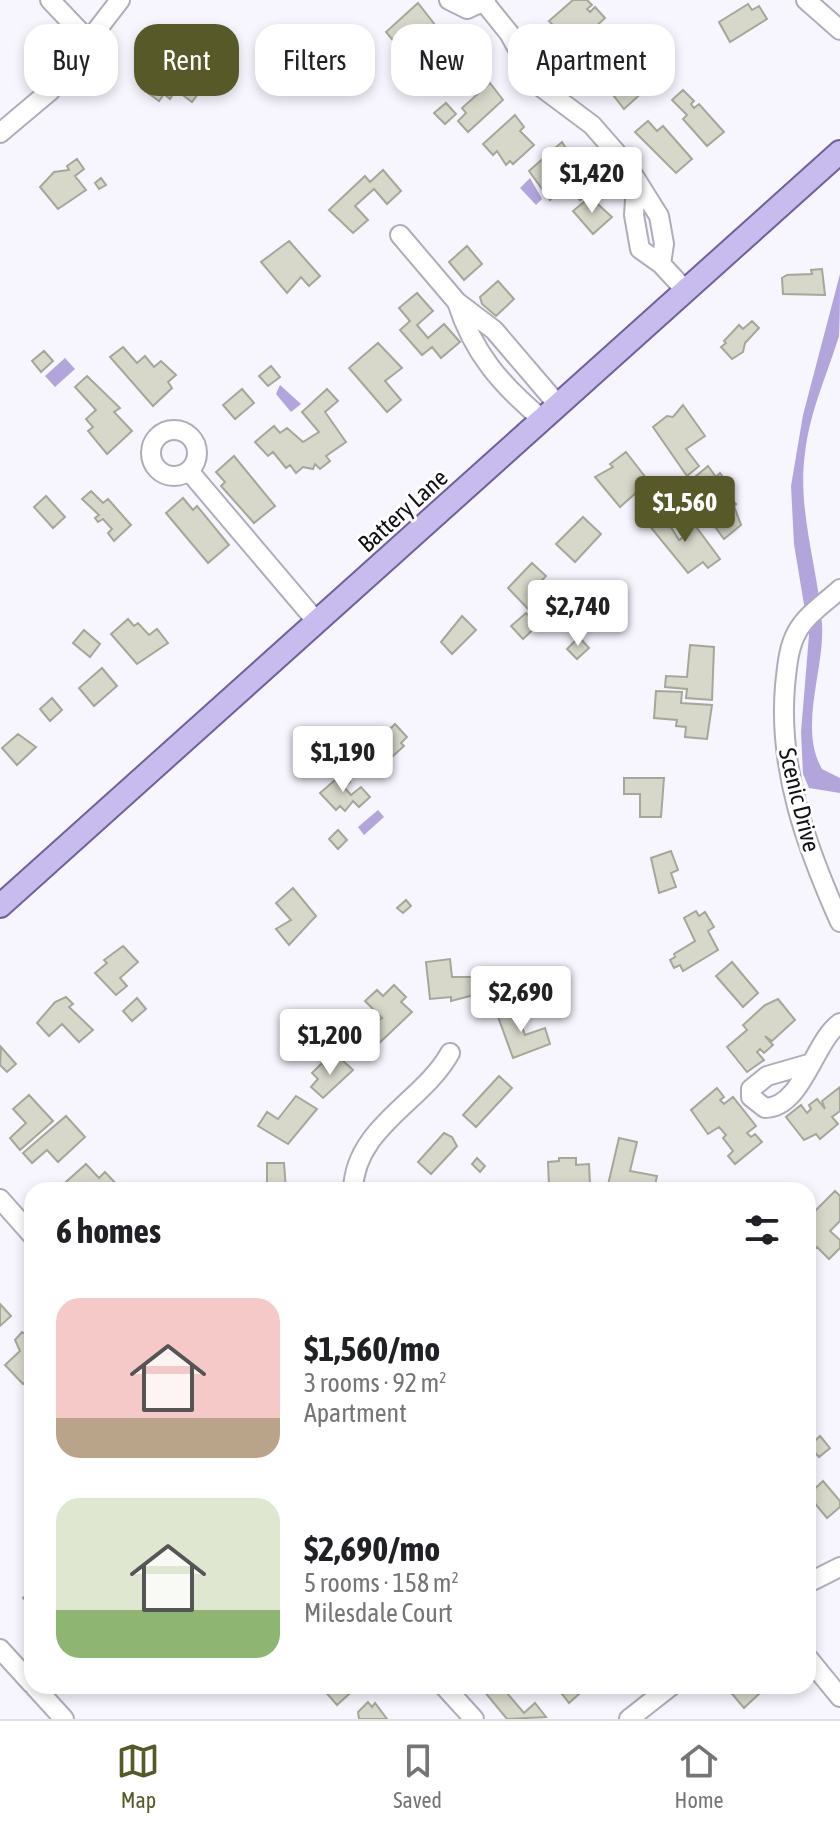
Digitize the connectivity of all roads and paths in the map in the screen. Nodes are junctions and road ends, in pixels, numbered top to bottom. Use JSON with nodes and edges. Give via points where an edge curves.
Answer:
{"nodes":[{"id":1,"x":50,"y":0,"type":"edge"},
{"id":2,"x":120,"y":0,"type":"edge"},
{"id":3,"x":449,"y":0,"type":"edge"},
{"id":4,"x":806,"y":0,"type":"edge"},
{"id":5,"x":485,"y":1,"type":"edge"},
{"id":6,"x":73,"y":24,"type":"edge"},
{"id":7,"x":102,"y":24,"type":"edge"},
{"id":8,"x":840,"y":30,"type":"edge"},
{"id":9,"x":44,"y":96,"type":"edge"},
{"id":10,"x":0,"y":133,"type":"edge"},
{"id":11,"x":840,"y":152,"type":"edge"},
{"id":12,"x":400,"y":235,"type":"dead end"},
{"id":13,"x":686,"y":291,"type":"junction"},
{"id":14,"x":457,"y":302,"type":"junction"},
{"id":15,"x":551,"y":413,"type":"junction"},
{"id":16,"x":189,"y":471,"type":"dead end"},
{"id":17,"x":840,"y":589,"type":"edge"},
{"id":18,"x":317,"y":622,"type":"junction"},
{"id":19,"x":0,"y":906,"type":"edge"},
{"id":20,"x":840,"y":922,"type":"edge"},
{"id":21,"x":840,"y":1023,"type":"edge"},
{"id":22,"x":450,"y":1053,"type":"dead end"},
{"id":23,"x":812,"y":1063,"type":"dead end"},
{"id":24,"x":354,"y":1182,"type":"edge"},
{"id":25,"x":0,"y":1199,"type":"edge"},
{"id":26,"x":24,"y":1226,"type":"edge"},
{"id":27,"x":840,"y":1567,"type":"edge"},
{"id":28,"x":816,"y":1579,"type":"edge"},
{"id":29,"x":0,"y":1649,"type":"edge"},
{"id":30,"x":816,"y":1668,"type":"edge"},
{"id":31,"x":24,"y":1675,"type":"edge"},
{"id":32,"x":41,"y":1694,"type":"edge"},
{"id":33,"x":451,"y":1694,"type":"edge"},
{"id":34,"x":661,"y":1694,"type":"edge"},
{"id":35,"x":840,"y":1697,"type":"edge"},
{"id":36,"x":64,"y":1719,"type":"edge"},
{"id":37,"x":474,"y":1719,"type":"edge"},
{"id":38,"x":629,"y":1719,"type":"edge"}],
"edges":[{"from":1,"to":6,"type":"street"},
{"from":2,"to":7,"type":"street"},
{"from":3,"to":5,"type":"street","via":[[467,9]]},
{"from":4,"to":8,"type":"street"},
{"from":5,"to":13,"type":"street","via":[[537,84],[602,134],[659,216],[661,264]]},
{"from":9,"to":10,"type":"street"},
{"from":11,"to":13,"type":"main road","name":"Battery Lane"},
{"from":12,"to":14,"type":"street"},
{"from":13,"to":15,"type":"main road","name":"Battery Lane"},
{"from":14,"to":15,"type":"street","via":[[502,339]]},
{"from":14,"to":15,"type":"street","via":[[478,354],[508,390]]},
{"from":15,"to":18,"type":"main road","name":"Battery Lane"},
{"from":16,"to":18,"type":"street"},
{"from":17,"to":20,"type":"street","name":"Scenic Drive","via":[[802,625],[787,662],[784,703],[788,772],[806,838]]},
{"from":18,"to":19,"type":"main road","name":"Battery Lane"},
{"from":21,"to":23,"type":"street","via":[[826,1036]]},
{"from":22,"to":24,"type":"street","via":[[436,1074],[389,1118],[370,1144]]},
{"from":25,"to":26,"type":"street"},
{"from":27,"to":28,"type":"street"},
{"from":29,"to":31,"type":"street"},
{"from":30,"to":35,"type":"street"},
{"from":32,"to":36,"type":"street"},
{"from":33,"to":37,"type":"street"},
{"from":34,"to":38,"type":"street"}]}
